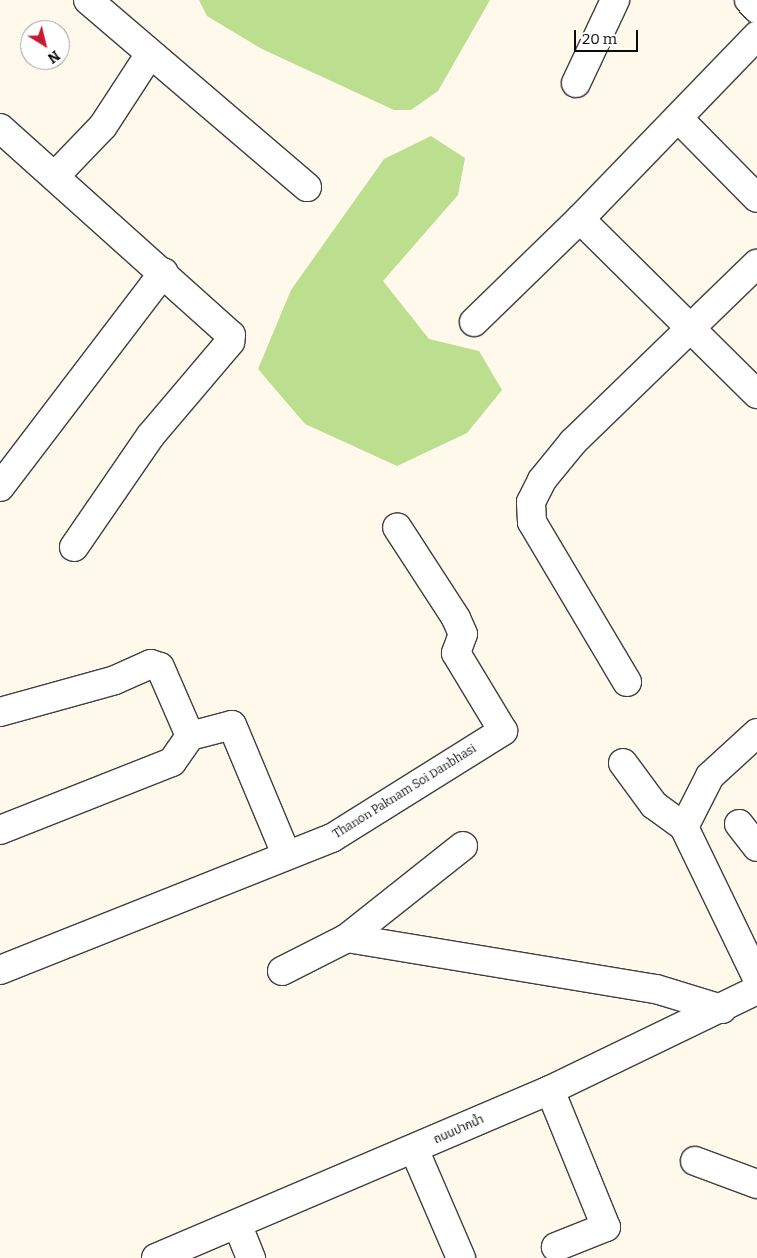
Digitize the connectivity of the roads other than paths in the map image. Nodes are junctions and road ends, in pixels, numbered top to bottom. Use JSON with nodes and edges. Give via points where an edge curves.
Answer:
{"nodes":[{"id":1,"x":88,"y":0,"type":"edge"},
{"id":2,"x":615,"y":0,"type":"edge"},
{"id":3,"x":749,"y":0,"type":"edge"},
{"id":4,"x":757,"y":9,"type":"edge"},
{"id":5,"x":757,"y":36,"type":"edge"},
{"id":6,"x":150,"y":54,"type":"junction"},
{"id":7,"x":576,"y":83,"type":"dead end"},
{"id":8,"x":678,"y":118,"type":"junction"},
{"id":9,"x":0,"y":128,"type":"edge"},
{"id":10,"x":55,"y":176,"type":"junction"},
{"id":11,"x":307,"y":187,"type":"dead end"},
{"id":12,"x":757,"y":198,"type":"edge"},
{"id":13,"x":580,"y":219,"type":"junction"},
{"id":14,"x":757,"y":264,"type":"edge"},
{"id":15,"x":164,"y":272,"type":"junction"},
{"id":16,"x":474,"y":322,"type":"dead end"},
{"id":17,"x":692,"y":330,"type":"junction"},
{"id":18,"x":757,"y":394,"type":"edge"},
{"id":19,"x":0,"y":486,"type":"edge"},
{"id":20,"x":396,"y":528,"type":"dead end"},
{"id":21,"x":74,"y":547,"type":"dead end"},
{"id":22,"x":627,"y":682,"type":"dead end"},
{"id":23,"x":0,"y":712,"type":"edge"},
{"id":24,"x":757,"y":733,"type":"edge"},
{"id":25,"x":190,"y":736,"type":"junction"},
{"id":26,"x":623,"y":763,"type":"dead end"},
{"id":27,"x":739,"y":824,"type":"dead end"},
{"id":28,"x":684,"y":827,"type":"junction"},
{"id":29,"x":0,"y":830,"type":"edge"},
{"id":30,"x":463,"y":846,"type":"dead end"},
{"id":31,"x":757,"y":848,"type":"edge"},
{"id":32,"x":286,"y":854,"type":"junction"},
{"id":33,"x":346,"y":938,"type":"junction"},
{"id":34,"x":0,"y":970,"type":"edge"},
{"id":35,"x":282,"y":971,"type":"dead end"},
{"id":36,"x":757,"y":978,"type":"edge"},
{"id":37,"x":757,"y":990,"type":"edge"},
{"id":38,"x":722,"y":1009,"type":"junction"},
{"id":39,"x":550,"y":1090,"type":"junction"},
{"id":40,"x":414,"y":1150,"type":"junction"},
{"id":41,"x":695,"y":1161,"type":"dead end"},
{"id":42,"x":757,"y":1184,"type":"edge"},
{"id":43,"x":238,"y":1226,"type":"junction"},
{"id":44,"x":556,"y":1247,"type":"dead end"},
{"id":45,"x":156,"y":1258,"type":"edge"},
{"id":46,"x":251,"y":1258,"type":"edge"},
{"id":47,"x":461,"y":1258,"type":"edge"}],
"edges":[{"from":1,"to":6,"type":"street"},
{"from":2,"to":7,"type":"street"},
{"from":3,"to":4,"type":"street"},
{"from":5,"to":8,"type":"street"},
{"from":6,"to":10,"type":"street","via":[[103,126]]},
{"from":6,"to":11,"type":"street"},
{"from":8,"to":12,"type":"street"},
{"from":8,"to":13,"type":"street"},
{"from":9,"to":10,"type":"street"},
{"from":10,"to":15,"type":"street"},
{"from":13,"to":16,"type":"street"},
{"from":13,"to":17,"type":"street"},
{"from":14,"to":17,"type":"street"},
{"from":15,"to":19,"type":"street"},
{"from":15,"to":21,"type":"street","via":[[227,328],[230,342],[151,435]]},
{"from":17,"to":18,"type":"street"},
{"from":17,"to":22,"type":"street","via":[[572,442],[531,502],[532,522]]},
{"from":20,"to":32,"type":"street","name":"Thanon Paknam Soi Danbhasi","via":[[456,618],[464,634],[456,653],[503,731],[332,838]]},
{"from":23,"to":25,"type":"street","via":[[115,680],[151,664],[160,667]]},
{"from":24,"to":28,"type":"street","via":[[710,776]]},
{"from":25,"to":29,"type":"street","via":[[172,762]]},
{"from":25,"to":32,"type":"street","via":[[232,725]]},
{"from":26,"to":28,"type":"street","via":[[654,805]]},
{"from":27,"to":31,"type":"street"},
{"from":28,"to":36,"type":"street"},
{"from":30,"to":33,"type":"street"},
{"from":32,"to":34,"type":"street","name":"Thanon Paknam Soi Danbhasi"},
{"from":33,"to":35,"type":"street"},
{"from":33,"to":38,"type":"street","via":[[656,989]]},
{"from":37,"to":38,"type":"street","name":"ถนนปากน้ำ"},
{"from":38,"to":39,"type":"street","name":"ถนนปากน้ำ"},
{"from":39,"to":40,"type":"street","name":"ถนนปากน้ำ"},
{"from":39,"to":44,"type":"street","via":[[606,1227]]},
{"from":40,"to":43,"type":"street","name":"ถนนปากน้ำ"},
{"from":40,"to":47,"type":"street"},
{"from":41,"to":42,"type":"street"},
{"from":43,"to":45,"type":"street","name":"ถนนปากน้ำ"},
{"from":43,"to":46,"type":"street"}]}
